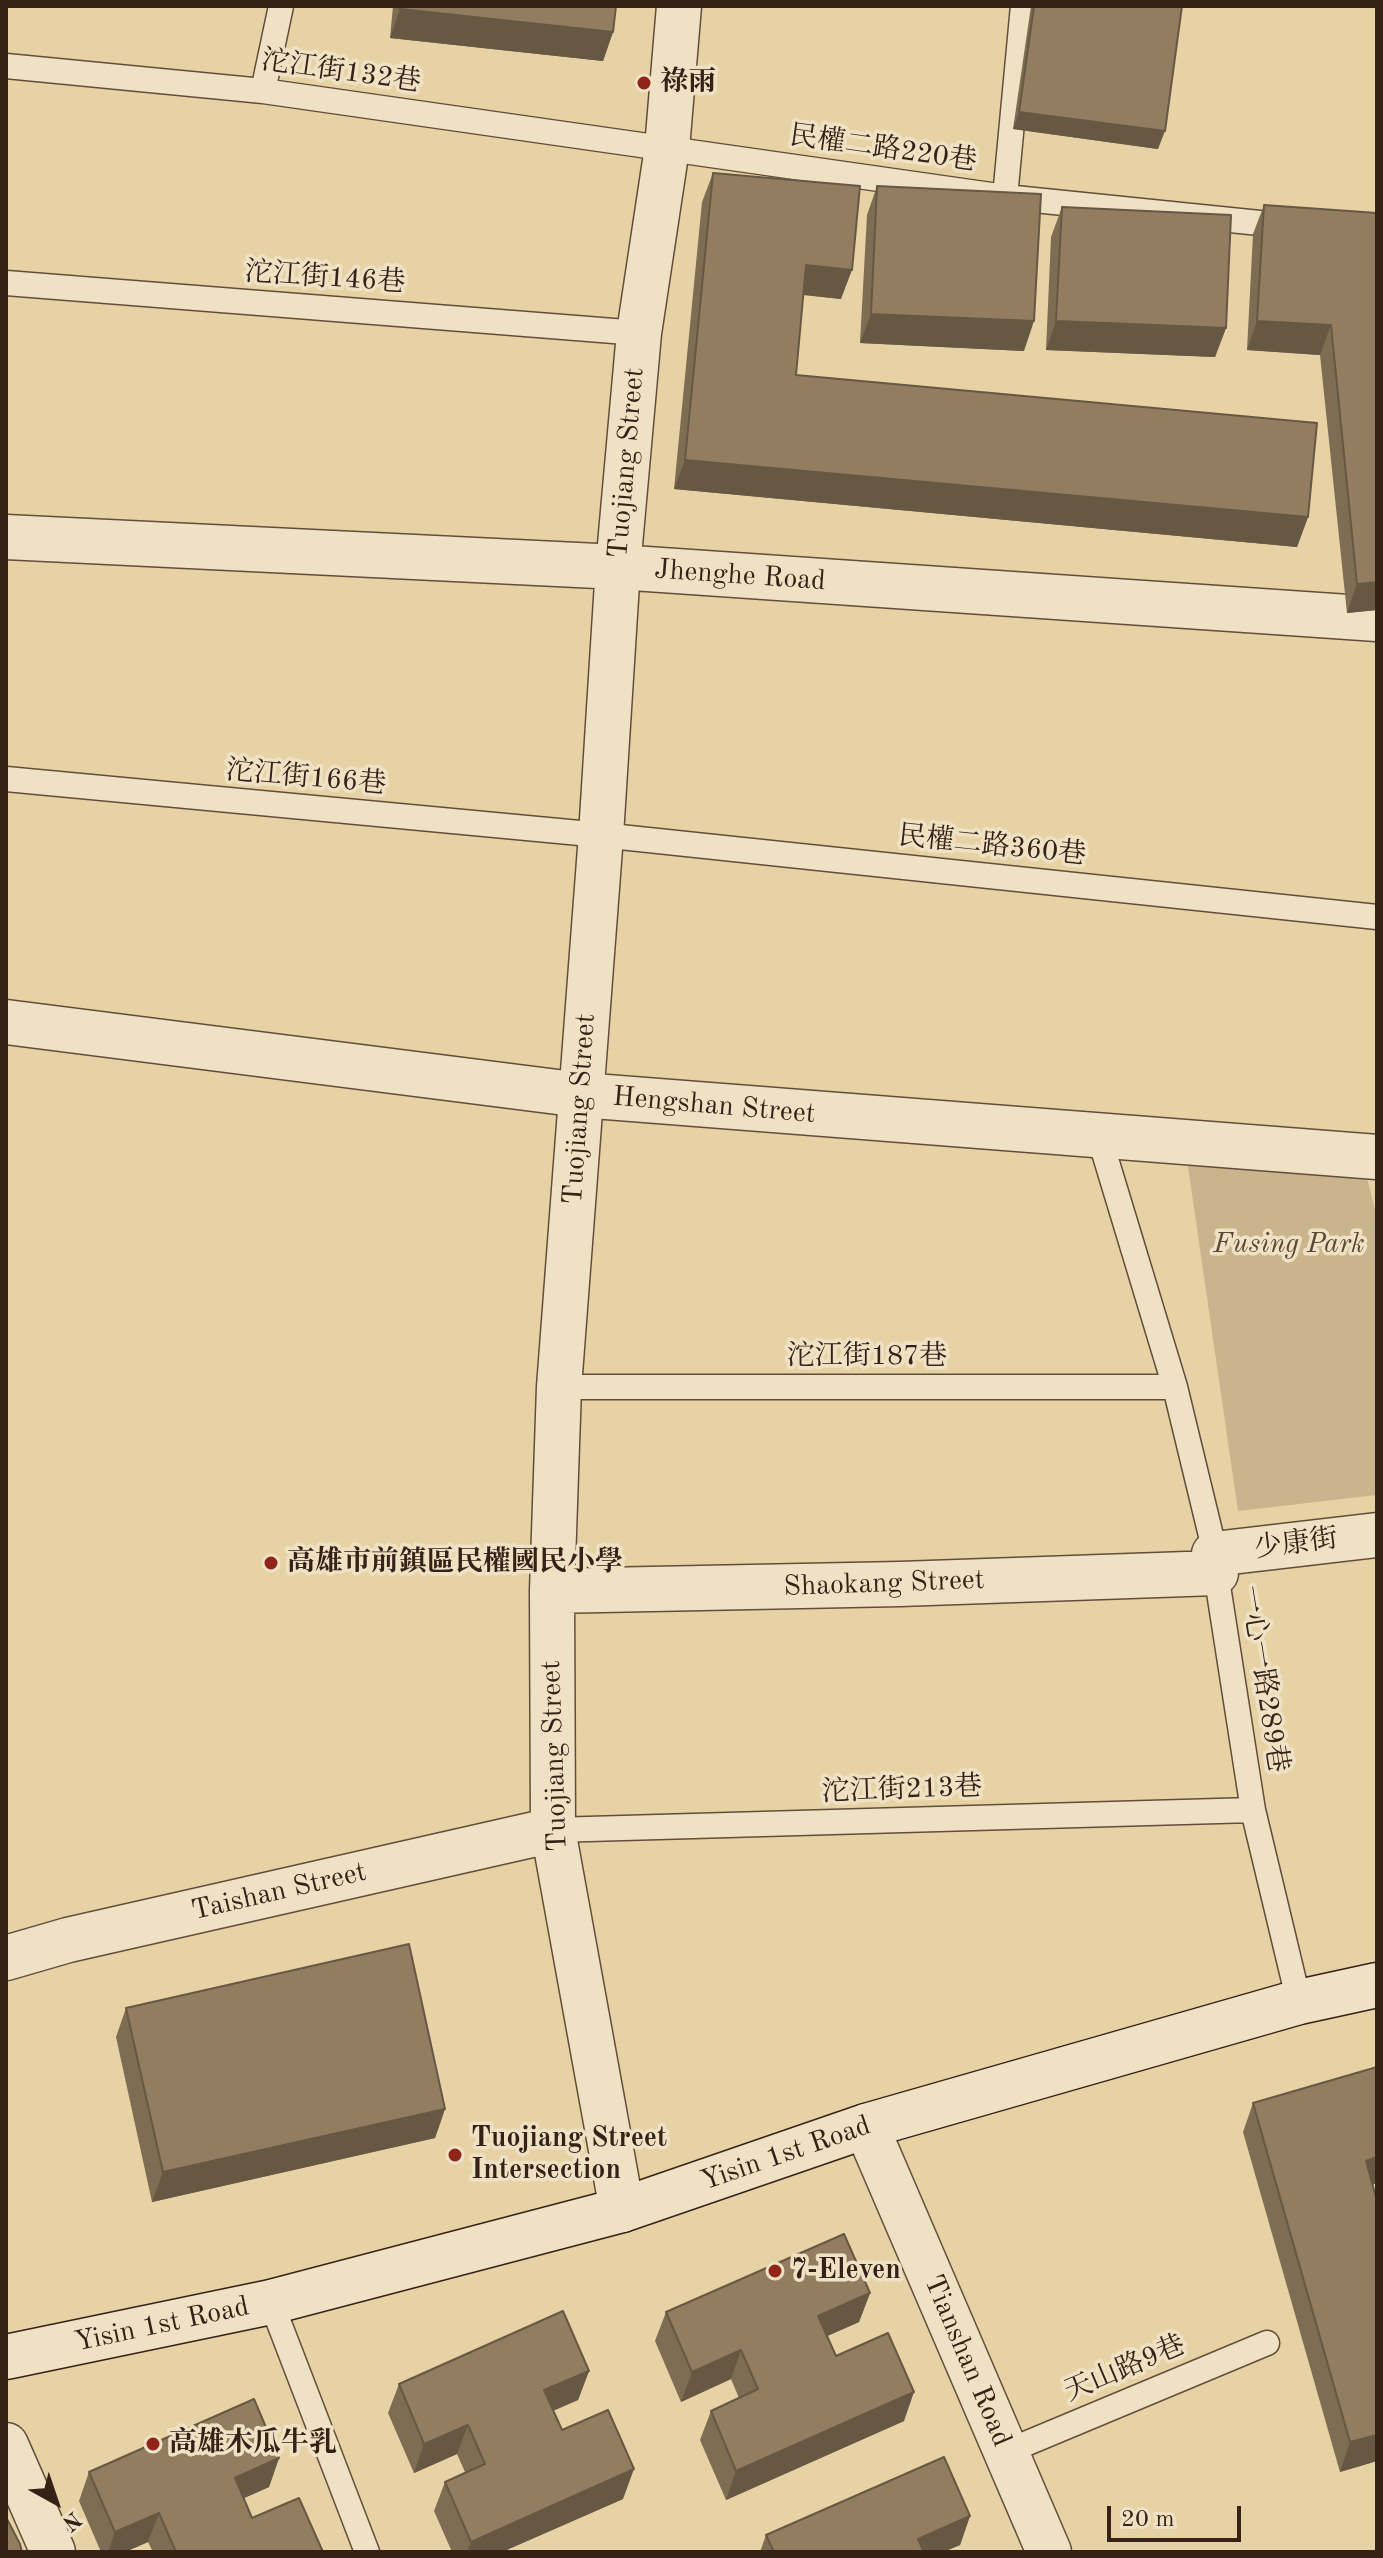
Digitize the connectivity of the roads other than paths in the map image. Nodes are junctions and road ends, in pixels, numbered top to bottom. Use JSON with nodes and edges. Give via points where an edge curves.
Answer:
{"nodes":[{"id":1,"x":281,"y":6,"type":"edge"},
{"id":2,"x":679,"y":6,"type":"edge"},
{"id":3,"x":1023,"y":6,"type":"edge"},
{"id":4,"x":6,"y":66,"type":"edge"},
{"id":5,"x":263,"y":91,"type":"junction"},
{"id":6,"x":667,"y":148,"type":"junction"},
{"id":7,"x":1005,"y":197,"type":"junction"},
{"id":8,"x":1315,"y":229,"type":"edge"},
{"id":9,"x":6,"y":283,"type":"edge"},
{"id":10,"x":639,"y":333,"type":"junction"},
{"id":11,"x":6,"y":537,"type":"edge"},
{"id":12,"x":618,"y":567,"type":"junction"},
{"id":13,"x":1377,"y":619,"type":"edge"},
{"id":14,"x":6,"y":779,"type":"edge"},
{"id":15,"x":601,"y":835,"type":"junction"},
{"id":16,"x":1377,"y":917,"type":"edge"},
{"id":17,"x":6,"y":1022,"type":"edge"},
{"id":18,"x":581,"y":1095,"type":"junction"},
{"id":19,"x":1099,"y":1136,"type":"junction"},
{"id":20,"x":1377,"y":1157,"type":"edge"},
{"id":21,"x":559,"y":1387,"type":"junction"},
{"id":22,"x":1175,"y":1387,"type":"junction"},
{"id":23,"x":1377,"y":1532,"type":"edge"},
{"id":24,"x":1214,"y":1557,"type":"junction"},
{"id":25,"x":552,"y":1591,"type":"junction"},
{"id":26,"x":1253,"y":1810,"type":"junction"},
{"id":27,"x":553,"y":1830,"type":"junction"},
{"id":28,"x":6,"y":1958,"type":"edge"},
{"id":29,"x":1377,"y":1985,"type":"edge"},
{"id":30,"x":1299,"y":2002,"type":"junction"},
{"id":31,"x":866,"y":2126,"type":"junction"},
{"id":32,"x":622,"y":2210,"type":"junction"},
{"id":33,"x":271,"y":2302,"type":"junction"},
{"id":34,"x":1267,"y":2343,"type":"dead end"},
{"id":35,"x":6,"y":2357,"type":"edge"},
{"id":36,"x":6,"y":2445,"type":"edge"},
{"id":37,"x":1006,"y":2452,"type":"junction"},
{"id":38,"x":53,"y":2552,"type":"edge"},
{"id":39,"x":367,"y":2552,"type":"edge"},
{"id":40,"x":1049,"y":2552,"type":"edge"}],
"edges":[{"from":1,"to":5,"type":"lane"},
{"from":2,"to":6,"type":"street","name":"Tuojiang Street"},
{"from":3,"to":7,"type":"lane"},
{"from":4,"to":5,"type":"lane","name":"沱江街132巷"},
{"from":5,"to":6,"type":"lane","name":"沱江街132巷"},
{"from":6,"to":7,"type":"lane","name":"民權二路220巷"},
{"from":6,"to":10,"type":"street","name":"Tuojiang Street"},
{"from":7,"to":8,"type":"lane","name":"民權二路220巷"},
{"from":9,"to":10,"type":"lane","name":"沱江街146巷"},
{"from":10,"to":12,"type":"street","name":"Tuojiang Street"},
{"from":11,"to":12,"type":"street","name":"Jhenghe Road"},
{"from":12,"to":13,"type":"street","name":"Jhenghe Road"},
{"from":12,"to":15,"type":"street","name":"Tuojiang Street"},
{"from":14,"to":15,"type":"lane","name":"沱江街166巷"},
{"from":15,"to":16,"type":"lane","name":"民權二路360巷"},
{"from":15,"to":18,"type":"street","name":"Tuojiang Street"},
{"from":17,"to":18,"type":"street","name":"Hengshan Street"},
{"from":18,"to":19,"type":"street","name":"Hengshan Street"},
{"from":18,"to":21,"type":"street","name":"Tuojiang Street"},
{"from":19,"to":20,"type":"street","name":"Hengshan Street"},
{"from":19,"to":22,"type":"lane","name":"一心一路289巷"},
{"from":21,"to":22,"type":"lane","name":"沱江街187巷"},
{"from":21,"to":25,"type":"street","name":"Tuojiang Street"},
{"from":22,"to":24,"type":"lane","name":"一心一路289巷"},
{"from":23,"to":24,"type":"street","name":"少康街"},
{"from":24,"to":25,"type":"street","name":"Shaokang Street","via":[[900,1584]]},
{"from":24,"to":26,"type":"lane","name":"一心一路289巷"},
{"from":25,"to":27,"type":"street","name":"Tuojiang Street"},
{"from":26,"to":27,"type":"lane","name":"沱江街213巷"},
{"from":26,"to":30,"type":"lane","name":"一心一路289巷"},
{"from":27,"to":28,"type":"street","name":"Taishan Street"},
{"from":27,"to":32,"type":"street","name":"Tuojiang Street"},
{"from":29,"to":30,"type":"street","name":"Yisin 1st Road"},
{"from":30,"to":31,"type":"street","name":"Yisin 1st Road"},
{"from":31,"to":32,"type":"street","name":"Yisin 1st Road"},
{"from":31,"to":37,"type":"street","name":"Tianshan Road"},
{"from":32,"to":33,"type":"street","name":"Yisin 1st Road"},
{"from":33,"to":35,"type":"street","name":"Yisin 1st Road"},
{"from":33,"to":39,"type":"lane"},
{"from":34,"to":37,"type":"lane","name":"天山路9巷"},
{"from":36,"to":38,"type":"street"},
{"from":37,"to":40,"type":"street","name":"Tianshan Road"}]}
